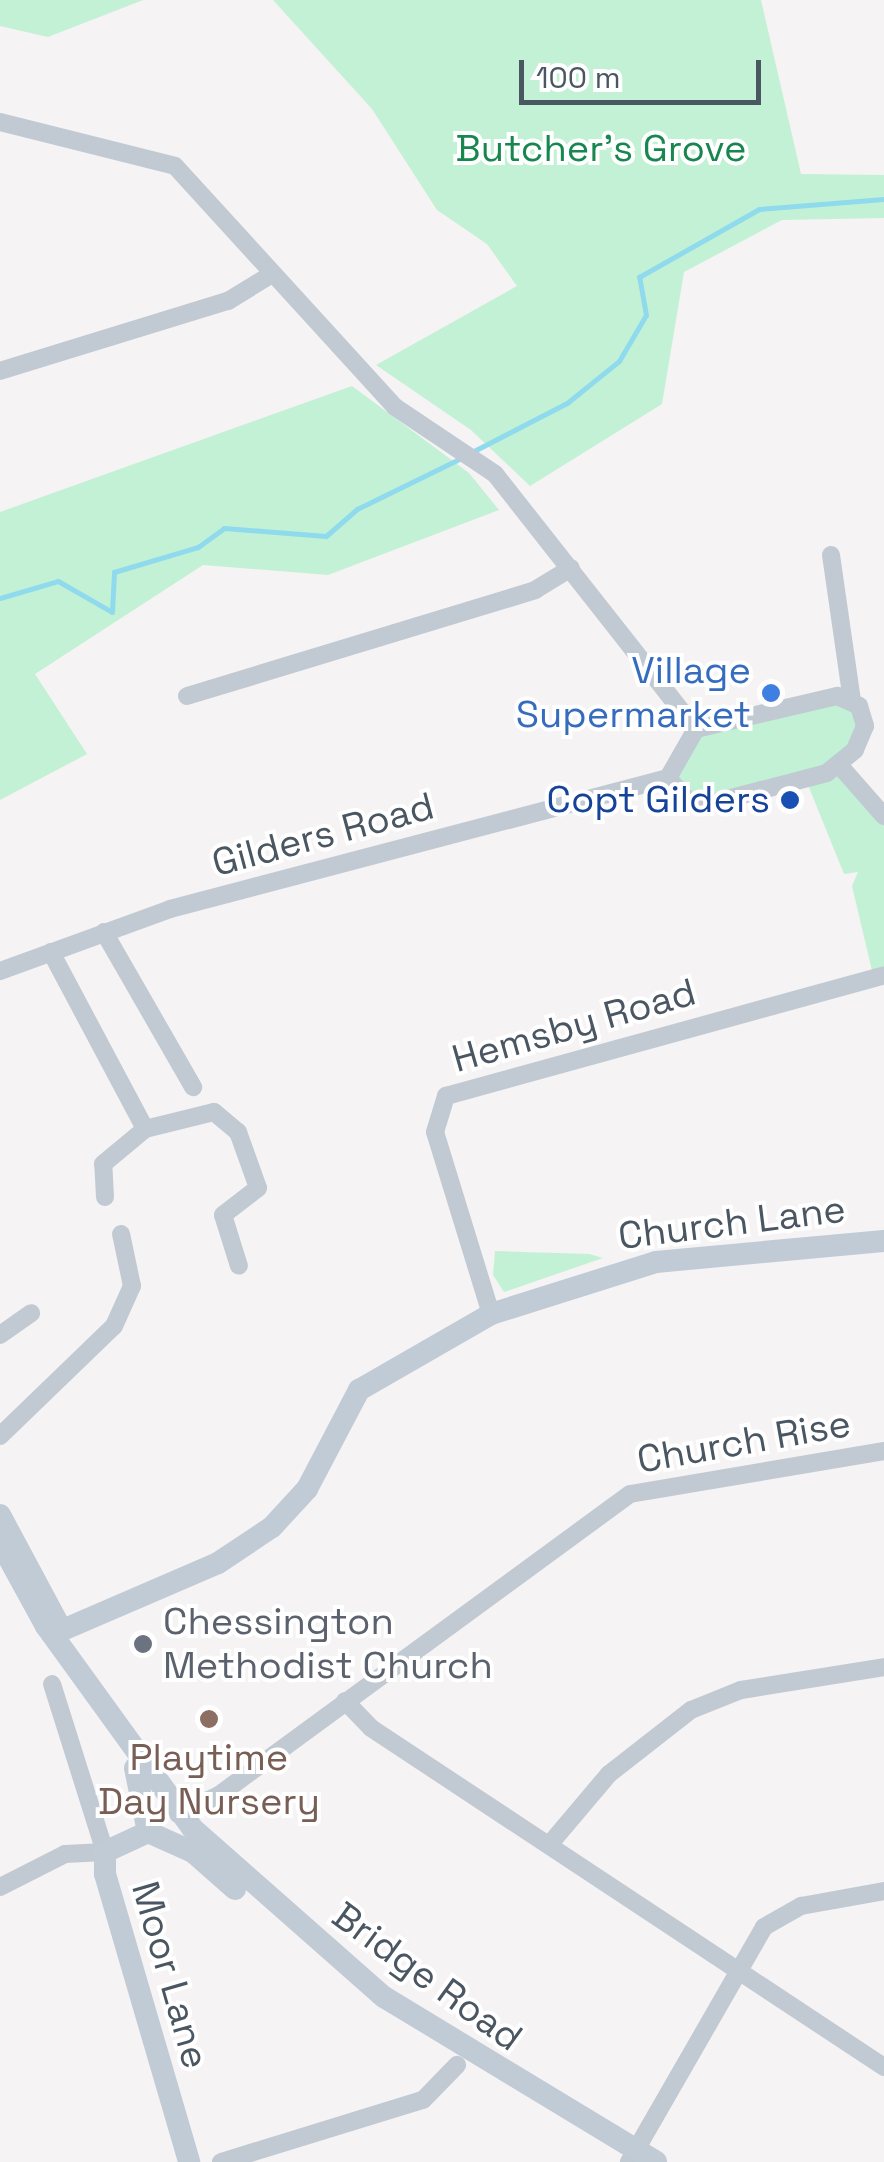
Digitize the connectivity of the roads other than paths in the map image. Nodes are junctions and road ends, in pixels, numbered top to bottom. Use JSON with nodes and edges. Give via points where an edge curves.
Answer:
{"nodes":[{"id":1,"x":0,"y":122,"type":"edge"},
{"id":2,"x":272,"y":274,"type":"junction"},
{"id":3,"x":0,"y":371,"type":"edge"},
{"id":4,"x":831,"y":555,"type":"dead end"},
{"id":5,"x":571,"y":568,"type":"junction"},
{"id":6,"x":187,"y":696,"type":"dead end"},
{"id":7,"x":852,"y":700,"type":"junction"},
{"id":8,"x":875,"y":724,"type":"edge"},
{"id":9,"x":696,"y":730,"type":"junction"},
{"id":10,"x":840,"y":766,"type":"junction"},
{"id":11,"x":668,"y":778,"type":"junction"},
{"id":12,"x":884,"y":816,"type":"edge"},
{"id":13,"x":104,"y":932,"type":"junction"},
{"id":14,"x":52,"y":952,"type":"junction"},
{"id":15,"x":0,"y":971,"type":"edge"},
{"id":16,"x":884,"y":975,"type":"edge"},
{"id":17,"x":193,"y":1087,"type":"dead end"},
{"id":18,"x":145,"y":1129,"type":"junction"},
{"id":19,"x":106,"y":1197,"type":"dead end"},
{"id":20,"x":122,"y":1234,"type":"dead end"},
{"id":21,"x":884,"y":1241,"type":"edge"},
{"id":22,"x":239,"y":1266,"type":"dead end"},
{"id":23,"x":31,"y":1313,"type":"dead end"},
{"id":24,"x":491,"y":1314,"type":"junction"},
{"id":25,"x":0,"y":1334,"type":"edge"},
{"id":26,"x":0,"y":1436,"type":"edge"},
{"id":27,"x":884,"y":1451,"type":"edge"},
{"id":28,"x":0,"y":1515,"type":"edge"},
{"id":29,"x":0,"y":1542,"type":"edge"},
{"id":30,"x":58,"y":1632,"type":"junction"},
{"id":31,"x":884,"y":1668,"type":"edge"},
{"id":32,"x":52,"y":1684,"type":"dead end"},
{"id":33,"x":345,"y":1701,"type":"junction"},
{"id":34,"x":116,"y":1724,"type":"junction"},
{"id":35,"x":176,"y":1813,"type":"junction"},
{"id":36,"x":154,"y":1828,"type":"junction"},
{"id":37,"x":550,"y":1845,"type":"junction"},
{"id":38,"x":105,"y":1852,"type":"junction"},
{"id":39,"x":0,"y":1887,"type":"edge"},
{"id":40,"x":884,"y":1892,"type":"edge"},
{"id":41,"x":738,"y":1970,"type":"junction"},
{"id":42,"x":457,"y":2064,"type":"junction"},
{"id":43,"x":884,"y":2068,"type":"edge"},
{"id":44,"x":638,"y":2158,"type":"edge"},
{"id":45,"x":188,"y":2162,"type":"edge"},
{"id":46,"x":221,"y":2162,"type":"edge"}],
"edges":[{"from":1,"to":2,"type":"street","via":[[175,166]]},
{"from":2,"to":3,"type":"street","via":[[228,301]]},
{"from":2,"to":5,"type":"street","via":[[394,406],[495,474]]},
{"from":4,"to":7,"type":"street"},
{"from":5,"to":6,"type":"street","via":[[535,590]]},
{"from":5,"to":9,"type":"street"},
{"from":7,"to":8,"type":"street"},
{"from":7,"to":9,"type":"street","via":[[837,696]]},
{"from":8,"to":10,"type":"street"},
{"from":9,"to":11,"type":"street"},
{"from":10,"to":11,"type":"street","via":[[704,805]]},
{"from":10,"to":12,"type":"street"},
{"from":11,"to":13,"type":"street","name":"Gilders Road"},
{"from":13,"to":14,"type":"street","name":"Gilders Road"},
{"from":13,"to":17,"type":"street"},
{"from":14,"to":15,"type":"street","name":"Gilders Road"},
{"from":14,"to":18,"type":"street"},
{"from":16,"to":24,"type":"street","name":"Hemsby Road","via":[[446,1096],[435,1132]]},
{"from":18,"to":19,"type":"street","via":[[103,1164]]},
{"from":18,"to":22,"type":"street","via":[[198,1114],[230,1122],[258,1188],[223,1216]]},
{"from":20,"to":26,"type":"street","via":[[139,1292],[114,1326]]},
{"from":21,"to":24,"type":"street","name":"Church Lane","via":[[656,1262]]},
{"from":23,"to":25,"type":"street"},
{"from":24,"to":30,"type":"street","name":"Church Lane","via":[[359,1390],[307,1489],[272,1527],[218,1563]]},
{"from":27,"to":33,"type":"street","name":"Church Rise","via":[[630,1494]]},
{"from":28,"to":30,"type":"street"},
{"from":29,"to":30,"type":"street"},
{"from":30,"to":34,"type":"street"},
{"from":31,"to":37,"type":"street","via":[[741,1690],[692,1710],[609,1774]]},
{"from":32,"to":38,"type":"street"},
{"from":33,"to":35,"type":"street","name":"Church Rise","via":[[219,1795]]},
{"from":33,"to":37,"type":"street","via":[[371,1728]]},
{"from":34,"to":35,"type":"street"},
{"from":34,"to":36,"type":"street"},
{"from":35,"to":36,"type":"street"},
{"from":35,"to":36,"type":"street","name":"Moor Lane"},
{"from":35,"to":44,"type":"street","name":"Bridge Road","via":[[384,1997]]},
{"from":36,"to":38,"type":"street","name":"Moor Lane"},
{"from":36,"to":42,"type":"street","name":"Bridge Road"},
{"from":37,"to":41,"type":"street"},
{"from":38,"to":39,"type":"street","via":[[65,1854]]},
{"from":38,"to":45,"type":"street","name":"Moor Lane","via":[[113,1914]]},
{"from":40,"to":41,"type":"street","via":[[776,1918]]},
{"from":41,"to":43,"type":"street"},
{"from":41,"to":44,"type":"street","via":[[646,2128]]},
{"from":42,"to":44,"type":"street","name":"Bridge Road"},
{"from":42,"to":46,"type":"street","via":[[422,2100]]}]}
